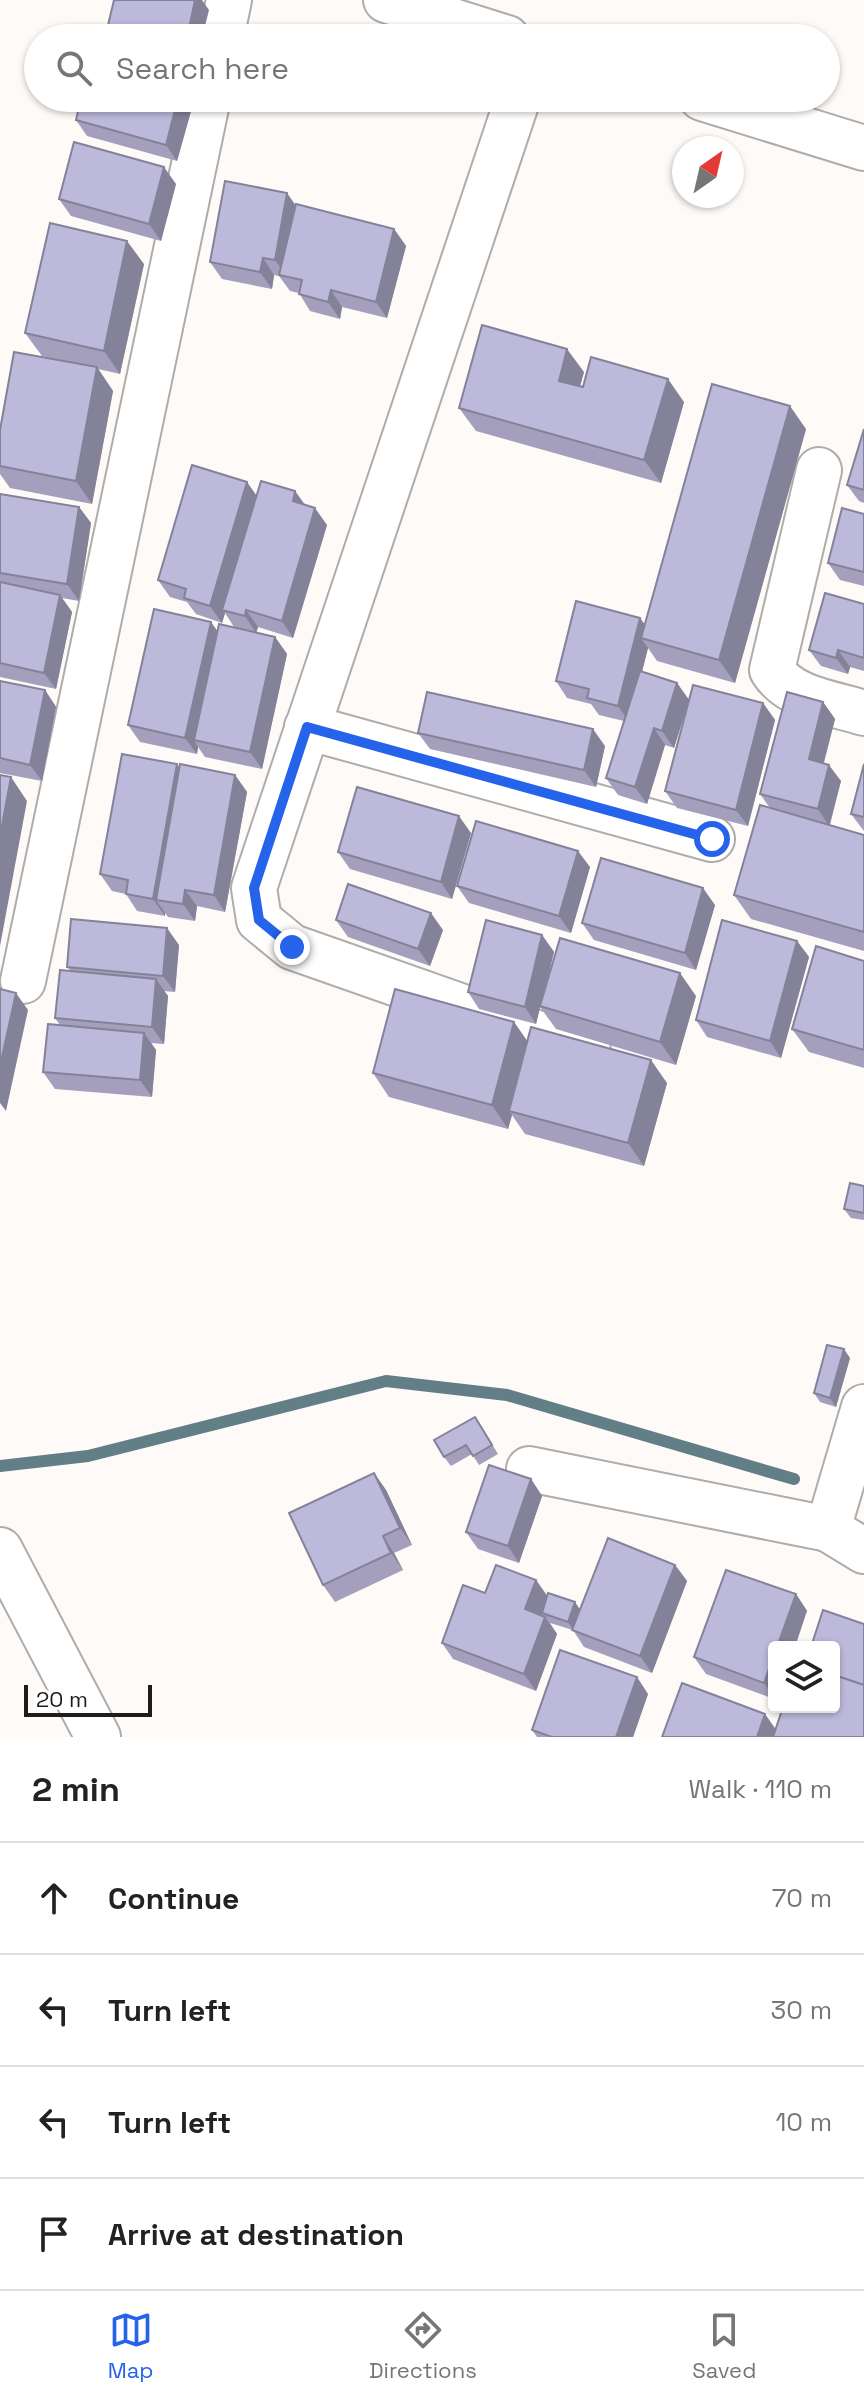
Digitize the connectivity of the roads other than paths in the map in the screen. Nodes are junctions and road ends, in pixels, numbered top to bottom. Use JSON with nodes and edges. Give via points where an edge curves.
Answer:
{"nodes":[{"id":1,"x":229,"y":0,"type":"edge"},
{"id":2,"x":386,"y":0,"type":"edge"},
{"id":3,"x":224,"y":24,"type":"edge"},
{"id":4,"x":462,"y":24,"type":"edge"},
{"id":5,"x":205,"y":112,"type":"edge"},
{"id":6,"x":513,"y":112,"type":"edge"},
{"id":7,"x":747,"y":112,"type":"edge"},
{"id":8,"x":864,"y":148,"type":"edge"},
{"id":9,"x":819,"y":470,"type":"dead end"},
{"id":10,"x":864,"y":713,"type":"edge"},
{"id":11,"x":307,"y":727,"type":"junction"},
{"id":12,"x":712,"y":839,"type":"dead end"},
{"id":13,"x":23,"y":981,"type":"dead end"},
{"id":14,"x":619,"y":1062,"type":"edge"},
{"id":15,"x":864,"y":1407,"type":"edge"},
{"id":16,"x":529,"y":1469,"type":"dead end"},
{"id":17,"x":828,"y":1529,"type":"junction"},
{"id":18,"x":0,"y":1550,"type":"edge"},
{"id":19,"x":864,"y":1551,"type":"edge"},
{"id":20,"x":98,"y":1737,"type":"edge"}],
"edges":[{"from":1,"to":3,"type":"street"},
{"from":2,"to":4,"type":"street"},
{"from":5,"to":13,"type":"street"},
{"from":6,"to":11,"type":"street"},
{"from":7,"to":8,"type":"street"},
{"from":9,"to":10,"type":"street","via":[[772,670],[780,683],[796,692]]},
{"from":11,"to":12,"type":"street"},
{"from":11,"to":14,"type":"street","via":[[254,888],[259,920],[292,947]]},
{"from":15,"to":17,"type":"street"},
{"from":16,"to":17,"type":"street"},
{"from":17,"to":19,"type":"street"},
{"from":18,"to":20,"type":"street"}]}
